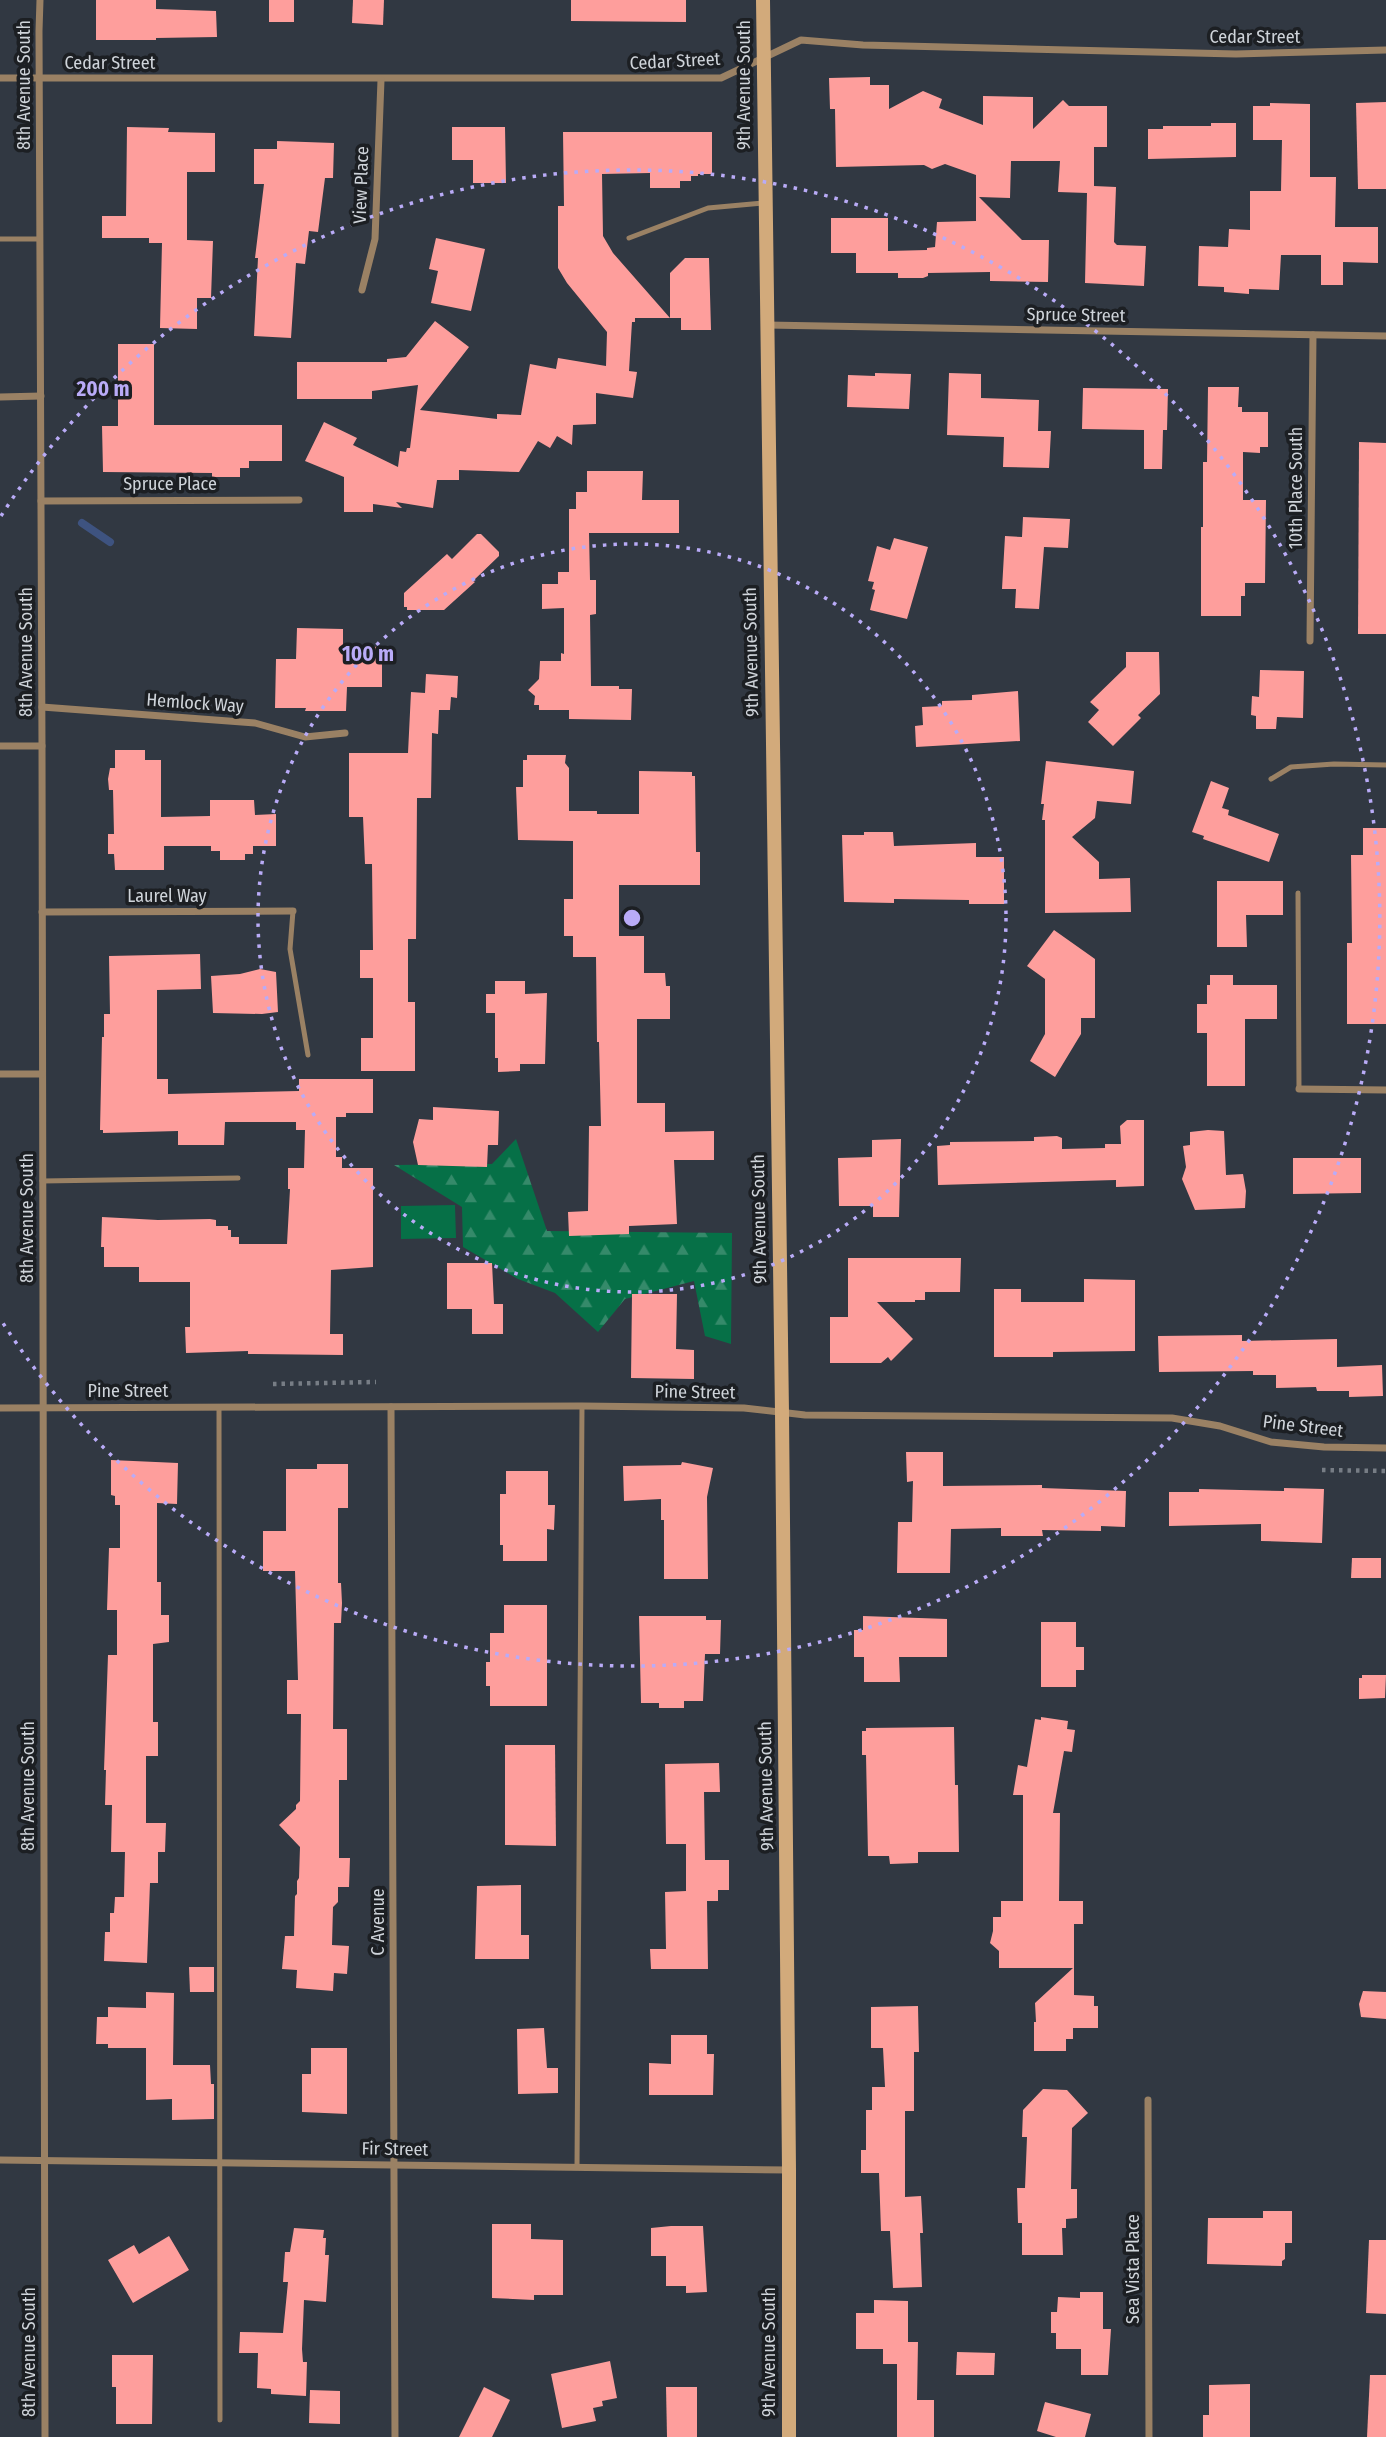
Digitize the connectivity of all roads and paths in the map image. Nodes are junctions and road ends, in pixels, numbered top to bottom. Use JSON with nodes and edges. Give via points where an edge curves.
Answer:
{"nodes":[{"id":1,"x":40,"y":0,"type":"edge"},
{"id":2,"x":763,"y":0,"type":"edge"},
{"id":3,"x":1386,"y":50,"type":"edge"},
{"id":4,"x":763,"y":59,"type":"junction"},
{"id":5,"x":0,"y":78,"type":"edge"},
{"id":6,"x":39,"y":78,"type":"junction"},
{"id":7,"x":381,"y":80,"type":"junction"},
{"id":8,"x":765,"y":203,"type":"junction"},
{"id":9,"x":629,"y":238,"type":"dead end"},
{"id":10,"x":0,"y":239,"type":"edge"},
{"id":11,"x":40,"y":239,"type":"junction"},
{"id":12,"x":362,"y":290,"type":"dead end"},
{"id":13,"x":766,"y":325,"type":"junction"},
{"id":14,"x":1313,"y":335,"type":"junction"},
{"id":15,"x":1386,"y":335,"type":"edge"},
{"id":16,"x":41,"y":396,"type":"junction"},
{"id":17,"x":0,"y":397,"type":"edge"},
{"id":18,"x":299,"y":500,"type":"dead end"},
{"id":19,"x":41,"y":501,"type":"junction"},
{"id":20,"x":1310,"y":641,"type":"dead end"},
{"id":21,"x":42,"y":707,"type":"junction"},
{"id":22,"x":345,"y":733,"type":"dead end"},
{"id":23,"x":0,"y":746,"type":"edge"},
{"id":24,"x":43,"y":746,"type":"junction"},
{"id":25,"x":1386,"y":765,"type":"edge"},
{"id":26,"x":1271,"y":779,"type":"dead end"},
{"id":27,"x":1298,"y":893,"type":"dead end"},
{"id":28,"x":293,"y":911,"type":"joint"},
{"id":29,"x":42,"y":912,"type":"junction"},
{"id":30,"x":308,"y":1055,"type":"dead end"},
{"id":31,"x":0,"y":1074,"type":"edge"},
{"id":32,"x":42,"y":1074,"type":"junction"},
{"id":33,"x":1299,"y":1089,"type":"joint"},
{"id":34,"x":1386,"y":1090,"type":"edge"},
{"id":35,"x":238,"y":1178,"type":"dead end"},
{"id":36,"x":42,"y":1181,"type":"junction"},
{"id":37,"x":376,"y":1382,"type":"dead end"},
{"id":38,"x":273,"y":1384,"type":"dead end"},
{"id":39,"x":582,"y":1406,"type":"junction"},
{"id":40,"x":219,"y":1407,"type":"junction"},
{"id":41,"x":391,"y":1407,"type":"junction"},
{"id":42,"x":0,"y":1408,"type":"edge"},
{"id":43,"x":43,"y":1408,"type":"junction"},
{"id":44,"x":782,"y":1413,"type":"junction"},
{"id":45,"x":1386,"y":1448,"type":"edge"},
{"id":46,"x":1322,"y":1470,"type":"dead end"},
{"id":47,"x":1386,"y":1471,"type":"edge"},
{"id":48,"x":1148,"y":2100,"type":"dead end"},
{"id":49,"x":0,"y":2160,"type":"edge"},
{"id":50,"x":44,"y":2160,"type":"junction"},
{"id":51,"x":220,"y":2163,"type":"junction"},
{"id":52,"x":395,"y":2165,"type":"junction"},
{"id":53,"x":577,"y":2167,"type":"junction"},
{"id":54,"x":789,"y":2170,"type":"junction"},
{"id":55,"x":220,"y":2420,"type":"dead end"},
{"id":56,"x":45,"y":2437,"type":"edge"},
{"id":57,"x":395,"y":2437,"type":"edge"},
{"id":58,"x":789,"y":2437,"type":"edge"},
{"id":59,"x":1149,"y":2437,"type":"edge"}],
"edges":[{"from":1,"to":6,"type":"street","name":"8th Avenue South"},
{"from":2,"to":4,"type":"main road","name":"9th Avenue South"},
{"from":3,"to":4,"type":"street","name":"Cedar Street","via":[[1236,54],[863,46],[801,40]]},
{"from":4,"to":7,"type":"street","name":"Cedar Street","via":[[721,78]]},
{"from":4,"to":8,"type":"main road","name":"9th Avenue South"},
{"from":5,"to":6,"type":"street","name":"Cedar Street"},
{"from":6,"to":7,"type":"street","name":"Cedar Street"},
{"from":6,"to":11,"type":"street","name":"8th Avenue South"},
{"from":7,"to":12,"type":"street","name":"View Place","via":[[374,239]]},
{"from":8,"to":9,"type":"lane","via":[[708,208]]},
{"from":8,"to":13,"type":"main road","name":"9th Avenue South"},
{"from":10,"to":11,"type":"lane"},
{"from":11,"to":16,"type":"street","name":"8th Avenue South"},
{"from":13,"to":14,"type":"street","name":"Spruce Street"},
{"from":13,"to":44,"type":"main road","name":"9th Avenue South"},
{"from":14,"to":15,"type":"street","name":"Spruce Street"},
{"from":14,"to":20,"type":"street","name":"10th Place South"},
{"from":16,"to":17,"type":"street"},
{"from":16,"to":19,"type":"street","name":"8th Avenue South"},
{"from":18,"to":19,"type":"street","name":"Spruce Place"},
{"from":19,"to":21,"type":"street","name":"8th Avenue South"},
{"from":21,"to":22,"type":"street","name":"Hemlock Way","via":[[256,723],[305,737]]},
{"from":21,"to":24,"type":"street","name":"8th Avenue South"},
{"from":23,"to":24,"type":"street"},
{"from":24,"to":29,"type":"street","name":"8th Avenue South"},
{"from":25,"to":26,"type":"lane","via":[[1291,767]]},
{"from":27,"to":33,"type":"lane"},
{"from":28,"to":29,"type":"street","name":"Laurel Way"},
{"from":28,"to":30,"type":"lane","via":[[290,949]]},
{"from":29,"to":32,"type":"street","name":"8th Avenue South"},
{"from":31,"to":32,"type":"street"},
{"from":32,"to":36,"type":"street","name":"8th Avenue South"},
{"from":33,"to":34,"type":"street"},
{"from":35,"to":36,"type":"lane"},
{"from":36,"to":43,"type":"street","name":"8th Avenue South"},
{"from":37,"to":38,"type":"path"},
{"from":39,"to":41,"type":"street","name":"Pine Street"},
{"from":39,"to":44,"type":"street","name":"Pine Street","via":[[744,1408]]},
{"from":39,"to":53,"type":"lane"},
{"from":40,"to":41,"type":"street","name":"Pine Street"},
{"from":40,"to":43,"type":"street","name":"Pine Street"},
{"from":40,"to":51,"type":"lane"},
{"from":41,"to":52,"type":"street","name":"C Avenue"},
{"from":42,"to":43,"type":"street","name":"Pine Street"},
{"from":43,"to":50,"type":"street","name":"8th Avenue South"},
{"from":44,"to":45,"type":"street","name":"Pine Street","via":[[1172,1418],[1220,1426],[1271,1442]]},
{"from":44,"to":54,"type":"main road","name":"9th Avenue South"},
{"from":46,"to":47,"type":"path"},
{"from":48,"to":59,"type":"street","name":"Sea Vista Place"},
{"from":49,"to":50,"type":"street","name":"Fir Street"},
{"from":50,"to":51,"type":"street","name":"Fir Street"},
{"from":50,"to":56,"type":"street","name":"8th Avenue South"},
{"from":51,"to":52,"type":"street","name":"Fir Street"},
{"from":51,"to":55,"type":"lane"},
{"from":52,"to":53,"type":"street","name":"Fir Street"},
{"from":52,"to":57,"type":"street","name":"C Avenue"},
{"from":53,"to":54,"type":"street","name":"Fir Street"},
{"from":54,"to":58,"type":"main road","name":"9th Avenue South"}]}
